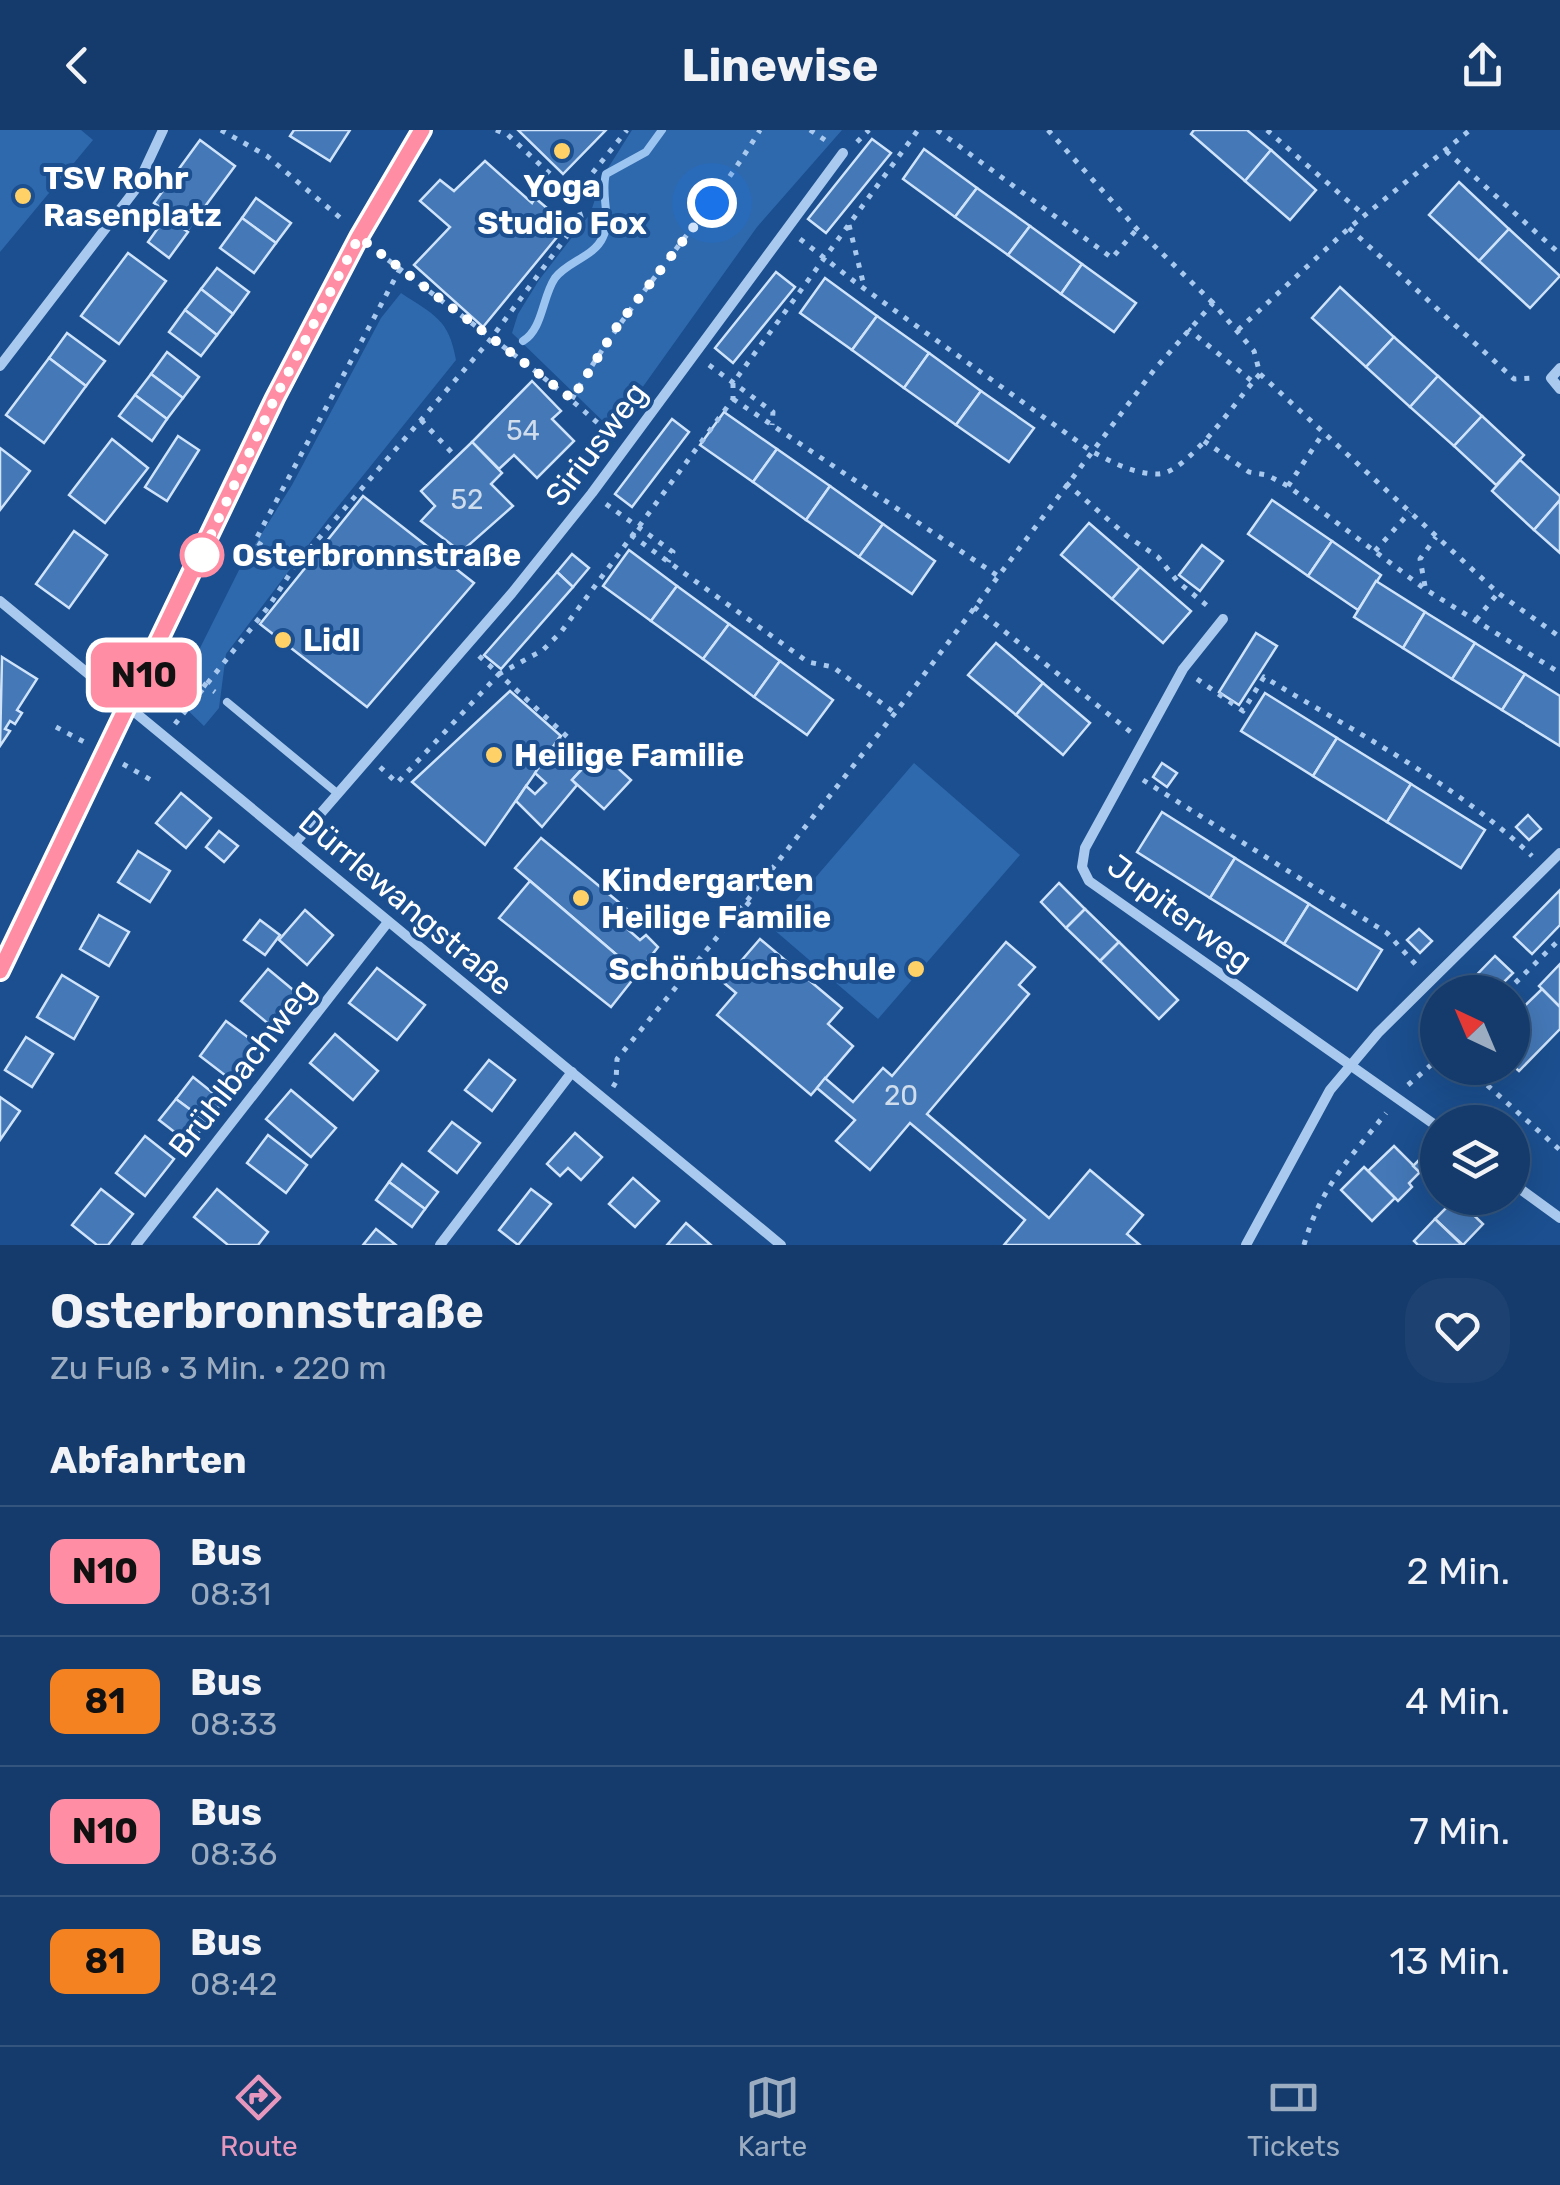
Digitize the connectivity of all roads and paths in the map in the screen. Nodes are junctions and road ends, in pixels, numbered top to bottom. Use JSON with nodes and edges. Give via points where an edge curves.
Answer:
{"nodes":[{"id":1,"x":163,"y":130,"type":"edge"},
{"id":2,"x":222,"y":130,"type":"edge"},
{"id":3,"x":422,"y":130,"type":"edge"},
{"id":4,"x":496,"y":130,"type":"edge"},
{"id":5,"x":627,"y":130,"type":"edge"},
{"id":6,"x":760,"y":130,"type":"edge"},
{"id":7,"x":918,"y":130,"type":"edge"},
{"id":8,"x":937,"y":130,"type":"edge"},
{"id":9,"x":1267,"y":130,"type":"edge"},
{"id":10,"x":1470,"y":130,"type":"edge"},
{"id":11,"x":1050,"y":131,"type":"edge"},
{"id":12,"x":1446,"y":150,"type":"junction"},
{"id":13,"x":843,"y":153,"type":"dead end"},
{"id":14,"x":574,"y":196,"type":"junction"},
{"id":15,"x":1364,"y":215,"type":"junction"},
{"id":16,"x":849,"y":225,"type":"junction"},
{"id":17,"x":1349,"y":228,"type":"junction"},
{"id":18,"x":1137,"y":229,"type":"junction"},
{"id":19,"x":359,"y":237,"type":"junction"},
{"id":20,"x":809,"y":246,"type":"dead end"},
{"id":21,"x":1560,"y":254,"type":"edge"},
{"id":22,"x":826,"y":259,"type":"junction"},
{"id":23,"x":400,"y":269,"type":"junction"},
{"id":24,"x":865,"y":289,"type":"junction"},
{"id":25,"x":1212,"y":303,"type":"junction"},
{"id":26,"x":1188,"y":329,"type":"junction"},
{"id":27,"x":1238,"y":330,"type":"junction"},
{"id":28,"x":490,"y":340,"type":"junction"},
{"id":29,"x":0,"y":366,"type":"edge"},
{"id":30,"x":1560,"y":368,"type":"edge"},
{"id":31,"x":719,"y":373,"type":"dead end"},
{"id":32,"x":1260,"y":374,"type":"junction"},
{"id":33,"x":1550,"y":378,"type":"junction"},
{"id":34,"x":733,"y":382,"type":"junction"},
{"id":35,"x":1253,"y":382,"type":"junction"},
{"id":36,"x":1560,"y":389,"type":"edge"},
{"id":37,"x":572,"y":399,"type":"junction"},
{"id":38,"x":733,"y":399,"type":"junction"},
{"id":39,"x":421,"y":420,"type":"junction"},
{"id":40,"x":772,"y":426,"type":"junction"},
{"id":41,"x":1324,"y":432,"type":"junction"},
{"id":42,"x":1204,"y":441,"type":"junction"},
{"id":43,"x":626,"y":449,"type":"junction"},
{"id":44,"x":1091,"y":451,"type":"junction"},
{"id":45,"x":456,"y":457,"type":"dead end"},
{"id":46,"x":1066,"y":483,"type":"junction"},
{"id":47,"x":1288,"y":486,"type":"junction"},
{"id":48,"x":1410,"y":512,"type":"junction"},
{"id":49,"x":619,"y":514,"type":"dead end"},
{"id":50,"x":638,"y":525,"type":"junction"},
{"id":51,"x":631,"y":535,"type":"junction"},
{"id":52,"x":1436,"y":536,"type":"junction"},
{"id":53,"x":1375,"y":551,"type":"junction"},
{"id":54,"x":668,"y":562,"type":"junction"},
{"id":55,"x":295,"y":566,"type":"junction"},
{"id":56,"x":998,"y":576,"type":"junction"},
{"id":57,"x":1425,"y":588,"type":"junction"},
{"id":58,"x":1498,"y":594,"type":"junction"},
{"id":59,"x":0,"y":600,"type":"edge"},
{"id":60,"x":974,"y":607,"type":"junction"},
{"id":61,"x":1224,"y":619,"type":"joint"},
{"id":62,"x":1476,"y":620,"type":"junction"},
{"id":63,"x":1560,"y":637,"type":"edge"},
{"id":64,"x":466,"y":645,"type":"junction"},
{"id":65,"x":155,"y":652,"type":"junction"},
{"id":66,"x":1183,"y":668,"type":"junction"},
{"id":67,"x":1560,"y":673,"type":"edge"},
{"id":68,"x":499,"y":674,"type":"junction"},
{"id":69,"x":206,"y":685,"type":"junction"},
{"id":70,"x":228,"y":702,"type":"joint"},
{"id":71,"x":130,"y":705,"type":"junction"},
{"id":72,"x":895,"y":713,"type":"junction"},
{"id":73,"x":166,"y":736,"type":"junction"},
{"id":74,"x":1145,"y":742,"type":"junction"},
{"id":75,"x":587,"y":755,"type":"dead end"},
{"id":76,"x":369,"y":758,"type":"junction"},
{"id":77,"x":1128,"y":771,"type":"junction"},
{"id":78,"x":338,"y":794,"type":"junction"},
{"id":79,"x":295,"y":843,"type":"junction"},
{"id":80,"x":1560,"y":853,"type":"edge"},
{"id":81,"x":1545,"y":868,"type":"junction"},
{"id":82,"x":746,"y":902,"type":"junction"},
{"id":83,"x":388,"y":922,"type":"junction"},
{"id":84,"x":772,"y":924,"type":"dead end"},
{"id":85,"x":1560,"y":939,"type":"edge"},
{"id":86,"x":0,"y":971,"type":"edge"},
{"id":87,"x":1425,"y":975,"type":"edge"},
{"id":88,"x":1435,"y":975,"type":"edge"},
{"id":89,"x":1523,"y":975,"type":"edge"},
{"id":90,"x":1420,"y":990,"type":"edge"},
{"id":91,"x":1350,"y":1067,"type":"junction"},
{"id":92,"x":572,"y":1072,"type":"junction"},
{"id":93,"x":1420,"y":1072,"type":"edge"},
{"id":94,"x":1487,"y":1085,"type":"edge"},
{"id":95,"x":604,"y":1098,"type":"junction"},
{"id":96,"x":1398,"y":1098,"type":"junction"},
{"id":97,"x":1420,"y":1114,"type":"edge"},
{"id":98,"x":1560,"y":1150,"type":"edge"},
{"id":99,"x":1530,"y":1196,"type":"edge"},
{"id":100,"x":1560,"y":1218,"type":"edge"},
{"id":101,"x":136,"y":1245,"type":"edge"},
{"id":102,"x":440,"y":1245,"type":"edge"},
{"id":103,"x":780,"y":1245,"type":"edge"},
{"id":104,"x":1246,"y":1245,"type":"edge"},
{"id":105,"x":1304,"y":1245,"type":"edge"}],
"edges":[{"from":1,"to":29,"type":"street","via":[[135,190]]},
{"from":2,"to":19,"type":"path","via":[[267,156]]},
{"from":3,"to":19,"type":"street"},
{"from":4,"to":14,"type":"path"},
{"from":5,"to":14,"type":"path"},
{"from":6,"to":37,"type":"path"},
{"from":7,"to":16,"type":"path"},
{"from":8,"to":18,"type":"path","via":[[1112,258]]},
{"from":9,"to":15,"type":"path"},
{"from":10,"to":12,"type":"path"},
{"from":11,"to":18,"type":"path"},
{"from":12,"to":15,"type":"path"},
{"from":12,"to":21,"type":"path"},
{"from":13,"to":43,"type":"street","name":"Siriusweg"},
{"from":14,"to":28,"type":"path","via":[[582,217]]},
{"from":15,"to":17,"type":"path"},
{"from":16,"to":22,"type":"path"},
{"from":16,"to":24,"type":"path"},
{"from":17,"to":27,"type":"path"},
{"from":17,"to":33,"type":"path","via":[[1514,378]]},
{"from":18,"to":25,"type":"path"},
{"from":19,"to":23,"type":"path"},
{"from":19,"to":65,"type":"street"},
{"from":20,"to":22,"type":"path"},
{"from":22,"to":24,"type":"path"},
{"from":22,"to":34,"type":"path"},
{"from":23,"to":28,"type":"path"},
{"from":23,"to":55,"type":"path","via":[[255,541]]},
{"from":24,"to":44,"type":"path"},
{"from":25,"to":26,"type":"path"},
{"from":25,"to":27,"type":"path"},
{"from":26,"to":35,"type":"path"},
{"from":26,"to":44,"type":"path"},
{"from":27,"to":32,"type":"path"},
{"from":28,"to":37,"type":"path"},
{"from":28,"to":39,"type":"path"},
{"from":30,"to":33,"type":"street"},
{"from":31,"to":34,"type":"path"},
{"from":32,"to":35,"type":"path"},
{"from":32,"to":41,"type":"path"},
{"from":33,"to":36,"type":"street"},
{"from":34,"to":38,"type":"path"},
{"from":34,"to":40,"type":"path","via":[[773,412]]},
{"from":35,"to":42,"type":"path"},
{"from":37,"to":43,"type":"path"},
{"from":38,"to":40,"type":"path"},
{"from":38,"to":50,"type":"path"},
{"from":39,"to":45,"type":"path"},
{"from":39,"to":55,"type":"path"},
{"from":40,"to":56,"type":"path"},
{"from":41,"to":47,"type":"path"},
{"from":41,"to":48,"type":"path"},
{"from":42,"to":44,"type":"path","via":[[1160,474],[1127,469]]},
{"from":42,"to":47,"type":"path","via":[[1249,472]]},
{"from":43,"to":64,"type":"street","name":"Siriusweg"},
{"from":44,"to":46,"type":"path"},
{"from":46,"to":56,"type":"path"},
{"from":46,"to":61,"type":"path"},
{"from":47,"to":53,"type":"path"},
{"from":48,"to":52,"type":"path"},
{"from":48,"to":53,"type":"path"},
{"from":49,"to":50,"type":"path"},
{"from":50,"to":51,"type":"path"},
{"from":50,"to":54,"type":"path","via":[[672,552]]},
{"from":51,"to":54,"type":"path"},
{"from":51,"to":68,"type":"path","via":[[543,650]]},
{"from":52,"to":57,"type":"path","via":[[1420,559]]},
{"from":52,"to":58,"type":"path"},
{"from":53,"to":57,"type":"path"},
{"from":54,"to":72,"type":"path","via":[[808,662],[832,667]]},
{"from":55,"to":69,"type":"path"},
{"from":56,"to":60,"type":"path"},
{"from":57,"to":62,"type":"path"},
{"from":58,"to":62,"type":"path"},
{"from":58,"to":63,"type":"path"},
{"from":59,"to":71,"type":"street","name":"Dürrlewangstraße"},
{"from":60,"to":72,"type":"path"},
{"from":60,"to":74,"type":"path"},
{"from":61,"to":66,"type":"street","name":"Jupiterweg"},
{"from":62,"to":67,"type":"path"},
{"from":64,"to":68,"type":"path"},
{"from":64,"to":76,"type":"street","name":"Siriusweg"},
{"from":65,"to":69,"type":"path"},
{"from":65,"to":71,"type":"street"},
{"from":66,"to":74,"type":"street","name":"Jupiterweg"},
{"from":66,"to":81,"type":"path","via":[[1243,711],[1264,677],[1500,826]]},
{"from":68,"to":75,"type":"path"},
{"from":68,"to":76,"type":"path","via":[[397,783]]},
{"from":69,"to":70,"type":"path"},
{"from":69,"to":73,"type":"path"},
{"from":70,"to":78,"type":"lane"},
{"from":71,"to":73,"type":"street","name":"Dürrlewangstraße"},
{"from":71,"to":86,"type":"street"},
{"from":72,"to":82,"type":"path"},
{"from":73,"to":79,"type":"street","name":"Dürrlewangstraße"},
{"from":74,"to":77,"type":"street","name":"Jupiterweg"},
{"from":76,"to":78,"type":"street","name":"Siriusweg"},
{"from":77,"to":87,"type":"path","via":[[1387,933]]},
{"from":77,"to":91,"type":"street","name":"Jupiterweg","via":[[1084,848],[1089,882]]},
{"from":78,"to":79,"type":"street","name":"Siriusweg"},
{"from":79,"to":83,"type":"street","name":"Dürrlewangstraße"},
{"from":80,"to":81,"type":"street"},
{"from":81,"to":88,"type":"street"},
{"from":82,"to":84,"type":"path"},
{"from":82,"to":95,"type":"path","via":[[617,1059],[616,1082]]},
{"from":83,"to":92,"type":"street","name":"Dürrlewangstraße"},
{"from":83,"to":101,"type":"street","name":"Brühlbachweg"},
{"from":85,"to":89,"type":"path"},
{"from":90,"to":91,"type":"street"},
{"from":91,"to":96,"type":"street","name":"Jupiterweg"},
{"from":91,"to":104,"type":"street","via":[[1330,1090]]},
{"from":92,"to":95,"type":"street","name":"Dürrlewangstraße"},
{"from":92,"to":102,"type":"street"},
{"from":93,"to":96,"type":"path"},
{"from":94,"to":98,"type":"path"},
{"from":95,"to":103,"type":"street","name":"Dürrlewangstraße"},
{"from":96,"to":97,"type":"street","name":"Jupiterweg"},
{"from":96,"to":105,"type":"path","via":[[1332,1178]]},
{"from":99,"to":100,"type":"street"}]}
